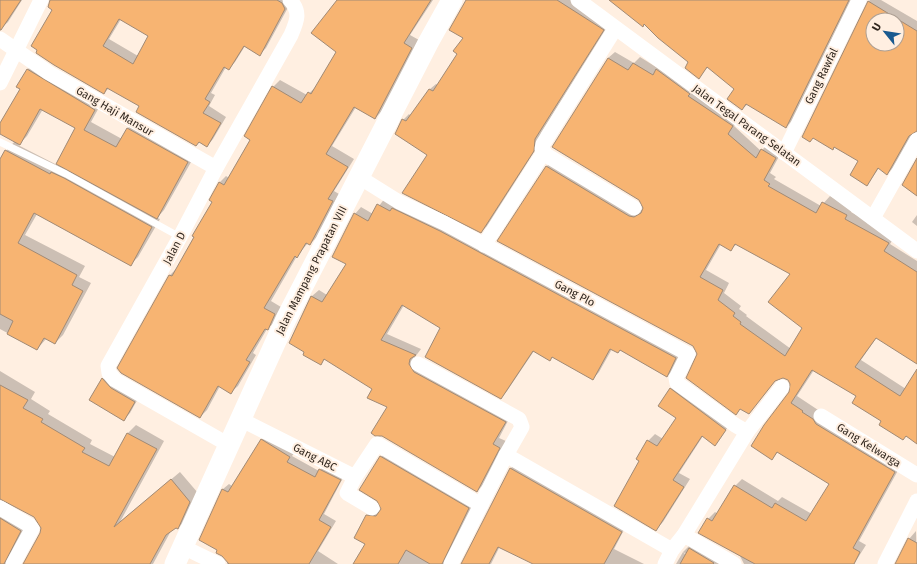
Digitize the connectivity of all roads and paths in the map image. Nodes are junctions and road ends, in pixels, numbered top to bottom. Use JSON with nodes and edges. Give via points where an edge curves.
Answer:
{"nodes":[{"id":1,"x":41,"y":0,"type":"edge"},
{"id":2,"x":452,"y":0,"type":"edge"},
{"id":3,"x":578,"y":0,"type":"edge"},
{"id":4,"x":858,"y":0,"type":"edge"},
{"id":5,"x":297,"y":3,"type":"edge"},
{"id":6,"x":615,"y":29,"type":"junction"},
{"id":7,"x":0,"y":39,"type":"edge"},
{"id":8,"x":16,"y":49,"type":"junction"},
{"id":9,"x":0,"y":83,"type":"edge"},
{"id":10,"x":917,"y":140,"type":"edge"},
{"id":11,"x":0,"y":142,"type":"edge"},
{"id":12,"x":544,"y":152,"type":"junction"},
{"id":13,"x":784,"y":153,"type":"junction"},
{"id":14,"x":216,"y":168,"type":"junction"},
{"id":15,"x":359,"y":177,"type":"junction"},
{"id":16,"x":634,"y":208,"type":"dead end"},
{"id":17,"x":873,"y":218,"type":"junction"},
{"id":18,"x":180,"y":237,"type":"junction"},
{"id":19,"x":484,"y":245,"type":"junction"},
{"id":20,"x":917,"y":251,"type":"edge"},
{"id":21,"x":418,"y":364,"type":"dead end"},
{"id":22,"x":782,"y":387,"type":"dead end"},
{"id":23,"x":821,"y":416,"type":"dead end"},
{"id":24,"x":240,"y":419,"type":"junction"},
{"id":25,"x":747,"y":432,"type":"junction"},
{"id":26,"x":229,"y":445,"type":"junction"},
{"id":27,"x":506,"y":456,"type":"junction"},
{"id":28,"x":917,"y":475,"type":"edge"},
{"id":29,"x":355,"y":477,"type":"junction"},
{"id":30,"x":917,"y":501,"type":"edge"},
{"id":31,"x":481,"y":505,"type":"junction"},
{"id":32,"x":0,"y":508,"type":"edge"},
{"id":33,"x":372,"y":508,"type":"dead end"},
{"id":34,"x":684,"y":535,"type":"junction"},
{"id":35,"x":672,"y":550,"type":"junction"},
{"id":36,"x":179,"y":555,"type":"edge"},
{"id":37,"x":13,"y":564,"type":"edge"},
{"id":38,"x":218,"y":564,"type":"edge"},
{"id":39,"x":451,"y":564,"type":"edge"},
{"id":40,"x":665,"y":564,"type":"edge"},
{"id":41,"x":734,"y":564,"type":"edge"},
{"id":42,"x":885,"y":564,"type":"edge"}],
"edges":[{"from":1,"to":8,"type":"street"},
{"from":2,"to":15,"type":"street","name":"Jalan Mampang Prapatan VIII"},
{"from":3,"to":6,"type":"street","name":"Jalan Tegal Parang Selatan"},
{"from":4,"to":13,"type":"street","name":"Gang Rawfal"},
{"from":5,"to":14,"type":"street","name":"Jalan D","via":[[298,20]]},
{"from":6,"to":12,"type":"street","via":[[543,144]]},
{"from":6,"to":13,"type":"street","name":"Jalan Tegal Parang Selatan"},
{"from":7,"to":8,"type":"street","name":"Gang Haji Mansur"},
{"from":8,"to":9,"type":"street"},
{"from":8,"to":14,"type":"street","name":"Gang Haji Mansur","via":[[49,73]]},
{"from":10,"to":17,"type":"street"},
{"from":11,"to":18,"type":"lane","via":[[66,174]]},
{"from":12,"to":16,"type":"street"},
{"from":12,"to":19,"type":"street"},
{"from":13,"to":17,"type":"street","name":"Jalan Tegal Parang Selatan"},
{"from":14,"to":18,"type":"street","name":"Jalan D"},
{"from":15,"to":19,"type":"street","name":"Gang Plo","via":[[399,202]]},
{"from":15,"to":24,"type":"street","name":"Jalan Mampang Prapatan VIII","via":[[286,319]]},
{"from":17,"to":20,"type":"street","name":"Jalan Tegal Parang Selatan"},
{"from":18,"to":26,"type":"street","name":"Jalan D","via":[[115,352],[108,366],[109,374],[115,380]]},
{"from":19,"to":25,"type":"street","name":"Gang Plo","via":[[688,354],[676,378],[677,383]]},
{"from":21,"to":27,"type":"street","via":[[519,418],[522,427]]},
{"from":22,"to":25,"type":"street"},
{"from":23,"to":28,"type":"street","name":"Gang Kelwarga"},
{"from":24,"to":26,"type":"street","name":"Jalan Mampang Prapatan VIII"},
{"from":24,"to":29,"type":"street","name":"Gang ABC"},
{"from":25,"to":34,"type":"street"},
{"from":26,"to":36,"type":"street","name":"Jalan Mampang Prapatan VIII"},
{"from":27,"to":31,"type":"street"},
{"from":27,"to":35,"type":"street"},
{"from":29,"to":31,"type":"street","via":[[377,444]]},
{"from":29,"to":33,"type":"street","via":[[347,493]]},
{"from":30,"to":42,"type":"street"},
{"from":31,"to":39,"type":"street"},
{"from":32,"to":37,"type":"street","via":[[31,527]]},
{"from":34,"to":35,"type":"street"},
{"from":34,"to":41,"type":"street"},
{"from":35,"to":40,"type":"street"},
{"from":36,"to":38,"type":"street","name":"Jalan Mampang Prapatan VIII"}]}
